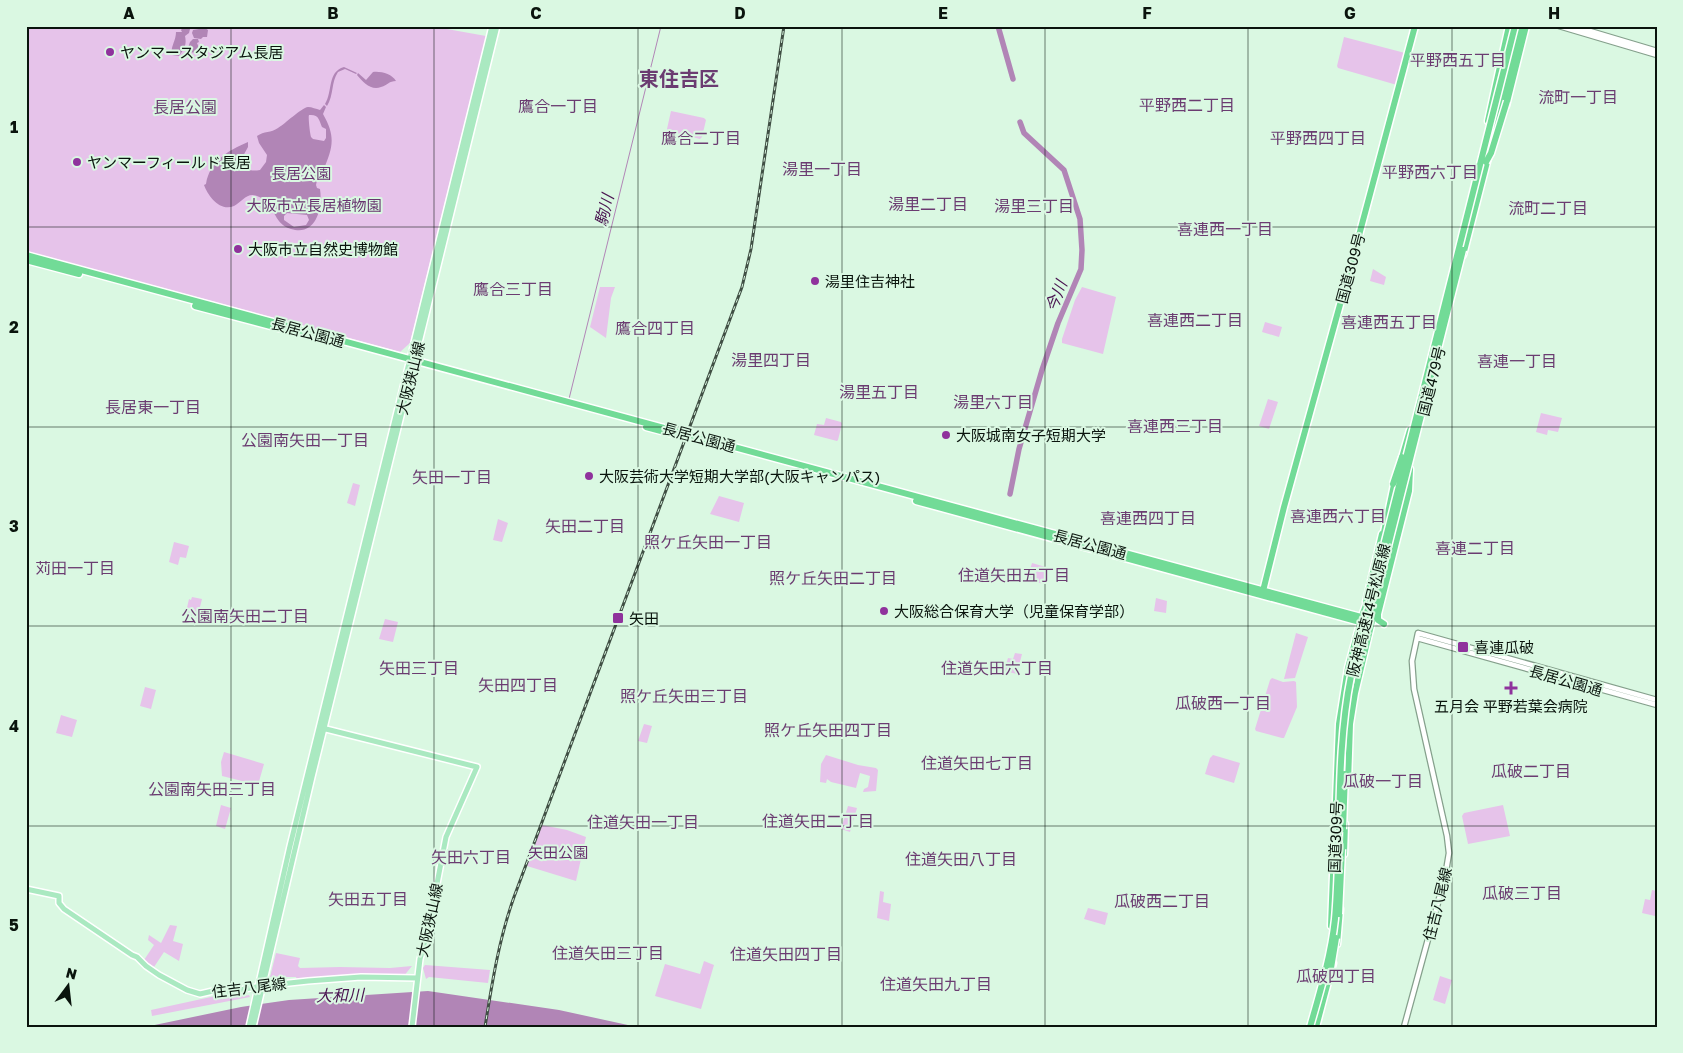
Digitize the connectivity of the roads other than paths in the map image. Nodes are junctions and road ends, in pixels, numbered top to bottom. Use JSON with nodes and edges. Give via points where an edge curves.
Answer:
{"nodes":[{"id":1,"x":492,"y":26,"type":"edge"},
{"id":2,"x":497,"y":26,"type":"edge"},
{"id":3,"x":1414,"y":26,"type":"edge"},
{"id":4,"x":1516,"y":26,"type":"edge"},
{"id":5,"x":1526,"y":26,"type":"edge"},
{"id":6,"x":1559,"y":26,"type":"edge"},
{"id":7,"x":1573,"y":26,"type":"edge"},
{"id":8,"x":1657,"y":53,"type":"edge"},
{"id":9,"x":1486,"y":162,"type":"junction"},
{"id":10,"x":1483,"y":171,"type":"junction"},
{"id":11,"x":26,"y":255,"type":"edge"},
{"id":12,"x":26,"y":260,"type":"edge"},
{"id":13,"x":412,"y":362,"type":"junction"},
{"id":14,"x":1412,"y":432,"type":"junction"},
{"id":15,"x":1415,"y":441,"type":"junction"},
{"id":16,"x":1410,"y":469,"type":"junction"},
{"id":17,"x":1262,"y":593,"type":"junction"},
{"id":18,"x":1364,"y":608,"type":"junction"},
{"id":19,"x":1374,"y":612,"type":"junction"},
{"id":20,"x":1361,"y":620,"type":"junction"},
{"id":21,"x":1371,"y":623,"type":"junction"},
{"id":22,"x":1384,"y":624,"type":"dead end"},
{"id":23,"x":1418,"y":636,"type":"junction"},
{"id":24,"x":1657,"y":700,"type":"edge"},
{"id":25,"x":1657,"y":705,"type":"edge"},
{"id":26,"x":322,"y":728,"type":"junction"},
{"id":27,"x":293,"y":846,"type":"junction"},
{"id":28,"x":26,"y":890,"type":"edge"},
{"id":29,"x":277,"y":893,"type":"dead end"},
{"id":30,"x":287,"y":896,"type":"dead end"},
{"id":31,"x":417,"y":980,"type":"junction"},
{"id":32,"x":260,"y":986,"type":"junction"},
{"id":33,"x":249,"y":1027,"type":"edge"},
{"id":34,"x":253,"y":1027,"type":"edge"},
{"id":35,"x":412,"y":1027,"type":"edge"},
{"id":36,"x":1309,"y":1027,"type":"edge"},
{"id":37,"x":1315,"y":1027,"type":"edge"},
{"id":38,"x":1404,"y":1027,"type":"edge"}],
"edges":[{"from":1,"to":13,"type":"main road","name":"大阪狭山線"},
{"from":2,"to":13,"type":"main road","name":"大阪狭山線"},
{"from":3,"to":17,"type":"highway","name":"国道309号"},
{"from":4,"to":9,"type":"highway","name":"阪神高速14号松原線","bridge":true},
{"from":4,"to":10,"type":"highway","name":"国道479号"},
{"from":4,"to":10,"type":"highway","via":[[1482,148]]},
{"from":4,"to":14,"type":"highway","name":"阪神高速14号松原線","bridge":true},
{"from":5,"to":9,"type":"highway","bridge":true,"via":[[1499,128]]},
{"from":5,"to":10,"type":"highway","via":[[1501,125]]},
{"from":6,"to":8,"type":"main road"},
{"from":7,"to":8,"type":"main road"},
{"from":9,"to":15,"type":"highway","name":"阪神高速14号松原線","bridge":true},
{"from":10,"to":16,"type":"highway","name":"国道479号"},
{"from":10,"to":18,"type":"highway","name":"国道479号","via":[[1394,485]]},
{"from":11,"to":13,"type":"highway","name":"長居公園通"},
{"from":12,"to":13,"type":"highway","name":"長居公園通"},
{"from":13,"to":17,"type":"highway","name":"長居公園通"},
{"from":13,"to":26,"type":"main road","name":"大阪狭山線"},
{"from":14,"to":18,"type":"highway","bridge":true,"via":[[1393,484]]},
{"from":14,"to":36,"type":"highway","name":"阪神高速14号松原線","bridge":true,"via":[[1348,692],[1343,732],[1334,926]]},
{"from":15,"to":19,"type":"highway","bridge":true,"via":[[1408,485]]},
{"from":15,"to":37,"type":"highway","name":"阪神高速14号松原線","bridge":true,"via":[[1352,693],[1347,733],[1339,919],[1331,968]]},
{"from":16,"to":19,"type":"highway","name":"国道479号"},
{"from":16,"to":22,"type":"highway","via":[[1409,491],[1378,614],[1378,620]]},
{"from":17,"to":20,"type":"highway","name":"長居公園通"},
{"from":18,"to":20,"type":"highway","name":"国道479号"},
{"from":19,"to":21,"type":"highway","name":"国道479号"},
{"from":20,"to":21,"type":"highway","name":"長居公園通"},
{"from":20,"to":36,"type":"highway","name":"国道309号","via":[[1348,668],[1340,724],[1330,935]]},
{"from":21,"to":37,"type":"highway","name":"国道309号","via":[[1350,724],[1337,943]]},
{"from":23,"to":24,"type":"main road","name":"長居公園通"},
{"from":23,"to":25,"type":"main road","name":"長居公園通"},
{"from":23,"to":38,"type":"main road","name":"住吉八尾線","via":[[1412,661],[1414,688],[1449,853]]},
{"from":26,"to":27,"type":"main road","name":"大阪狭山線"},
{"from":26,"to":31,"type":"main road","name":"大阪狭山線","via":[[477,767],[446,837]]},
{"from":27,"to":29,"type":"main road"},
{"from":27,"to":30,"type":"main road","via":[[296,859]]},
{"from":27,"to":32,"type":"main road","name":"大阪狭山線"},
{"from":28,"to":32,"type":"main road","name":"住吉八尾線","via":[[59,896],[59,904],[64,909],[137,957],[152,971],[192,992],[228,992]]},
{"from":31,"to":32,"type":"main road","name":"住吉八尾線","via":[[353,978]]},
{"from":31,"to":35,"type":"main road","name":"大阪狭山線"},
{"from":32,"to":33,"type":"main road","name":"大阪狭山線"},
{"from":32,"to":34,"type":"main road","name":"大阪狭山線"}]}
